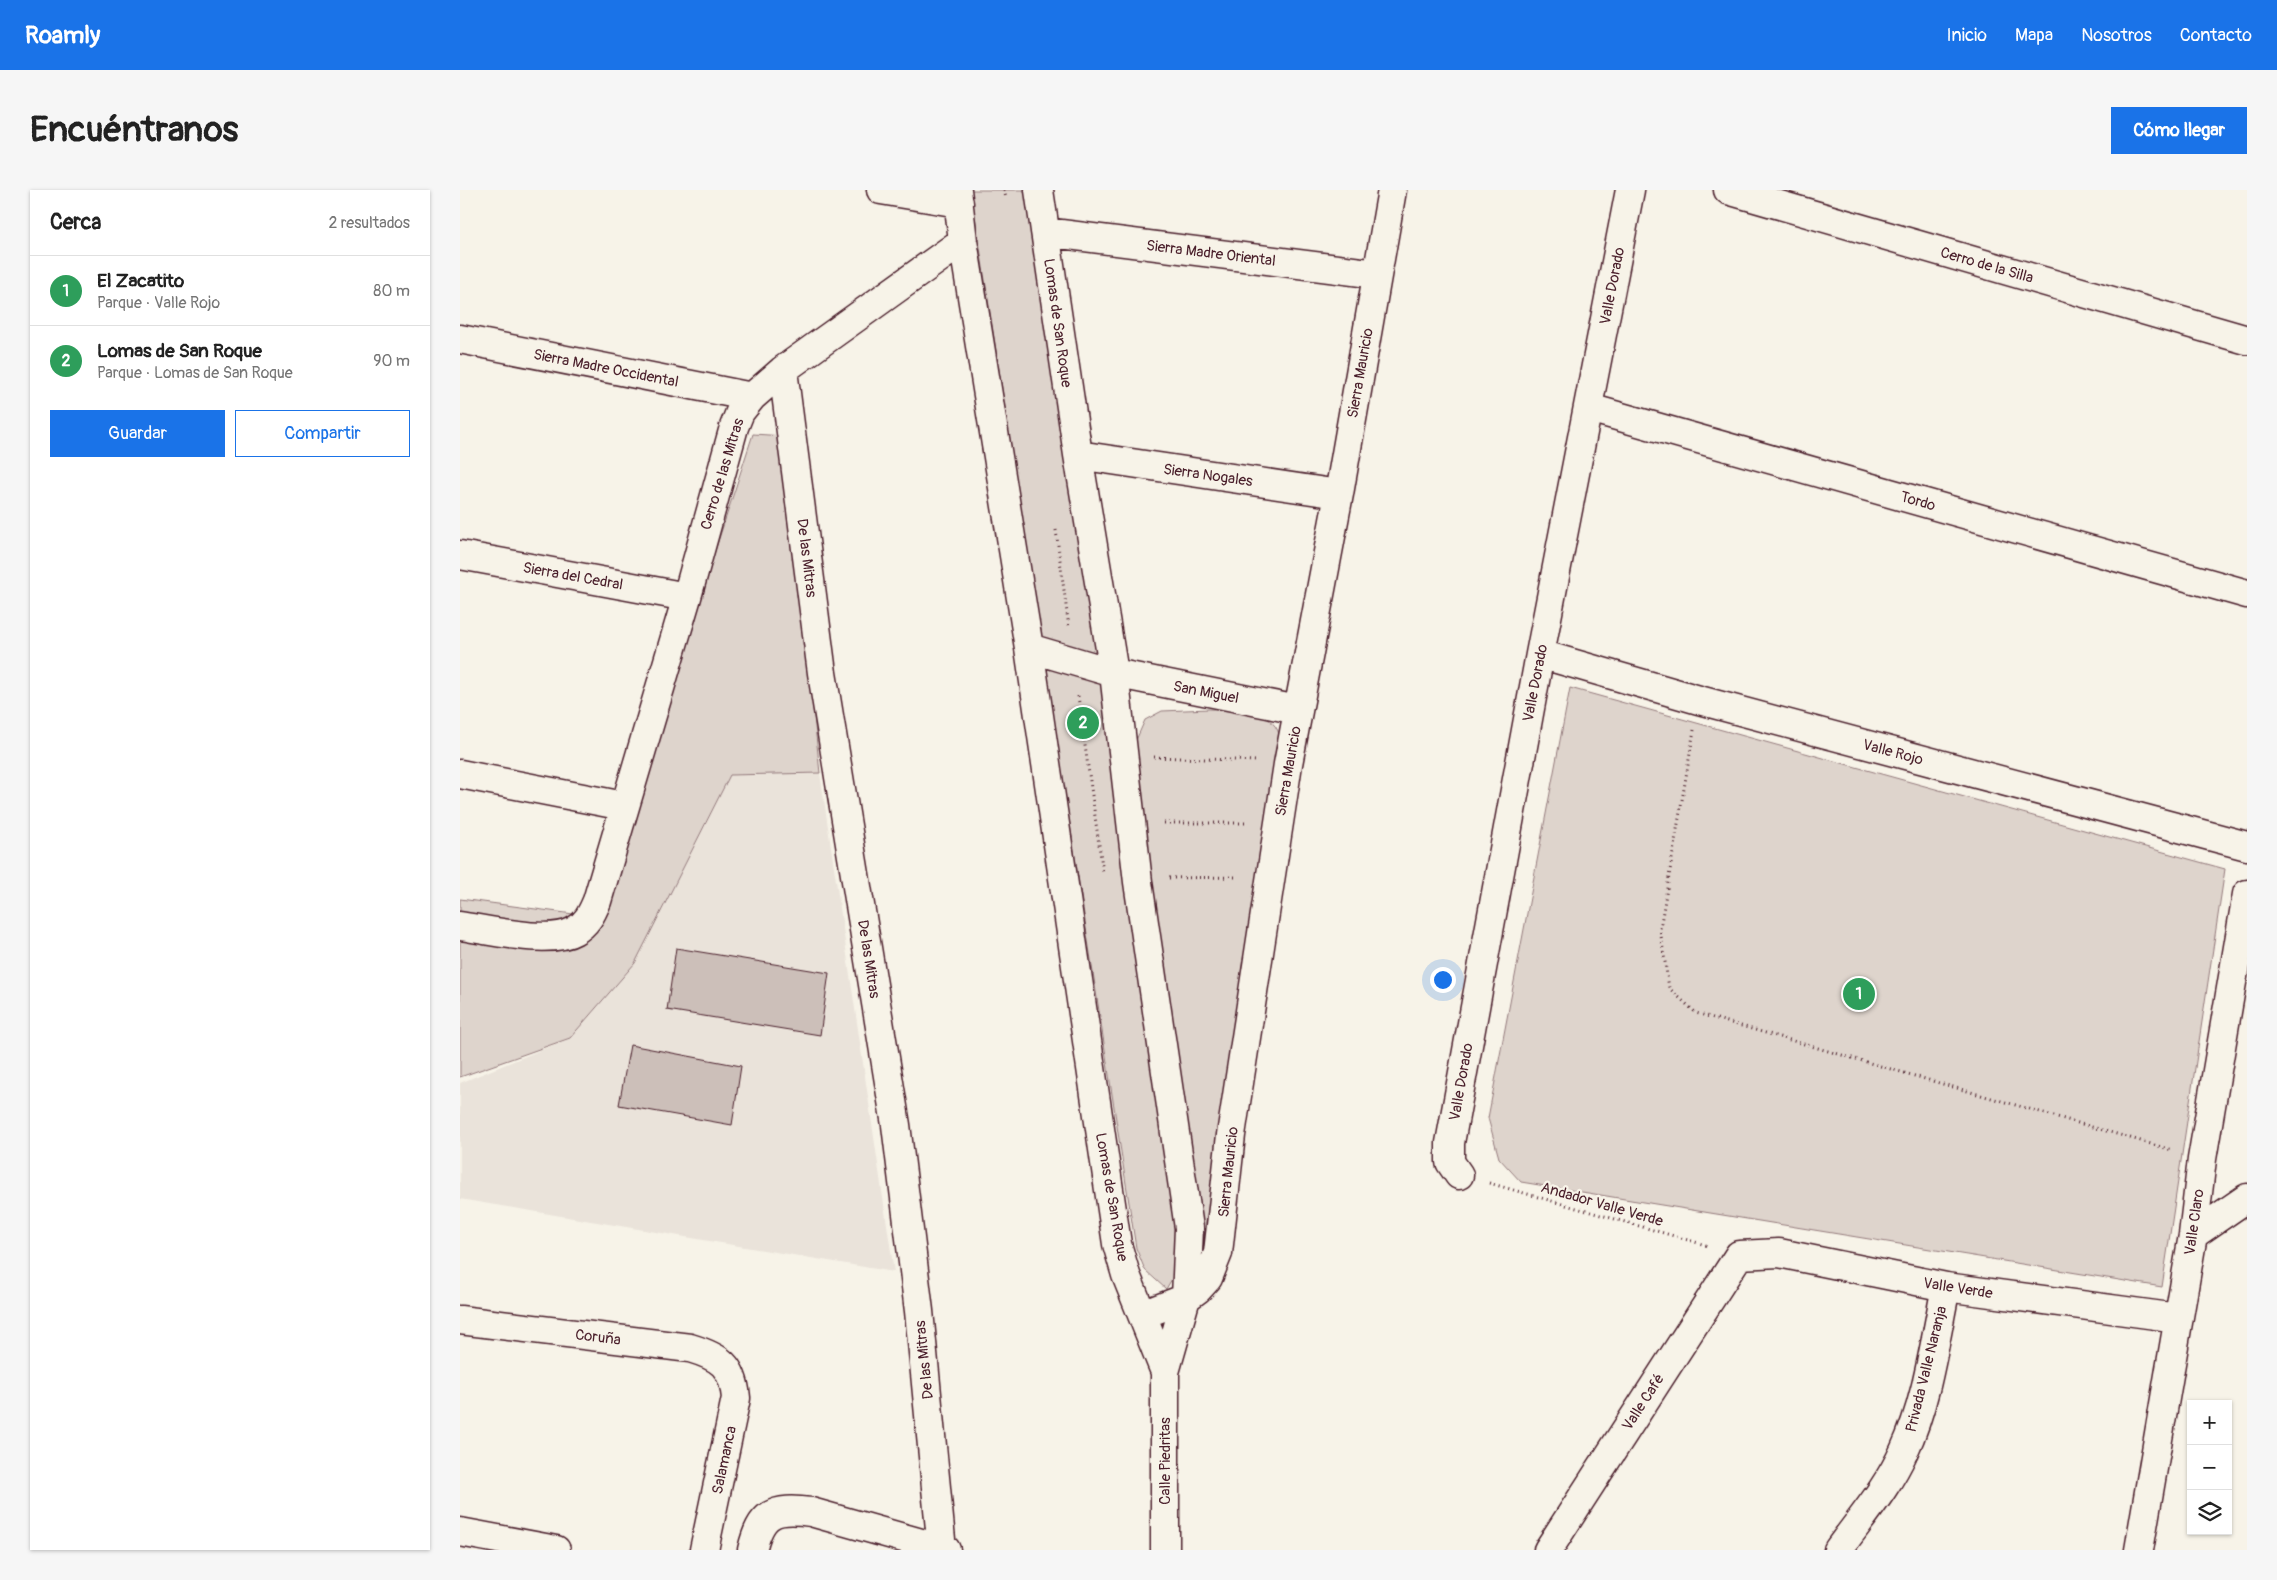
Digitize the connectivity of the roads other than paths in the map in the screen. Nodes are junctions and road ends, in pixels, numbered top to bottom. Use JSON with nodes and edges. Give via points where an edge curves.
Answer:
{"nodes":[{"id":1,"x":881,"y":190,"type":"edge"},
{"id":2,"x":1039,"y":190,"type":"edge"},
{"id":3,"x":1392,"y":190,"type":"edge"},
{"id":4,"x":1630,"y":190,"type":"edge"},
{"id":5,"x":1728,"y":190,"type":"edge"},
{"id":6,"x":958,"y":196,"type":"edge"},
{"id":7,"x":1045,"y":232,"type":"junction"},
{"id":8,"x":963,"y":241,"type":"junction"},
{"id":9,"x":1377,"y":274,"type":"junction"},
{"id":10,"x":460,"y":339,"type":"edge"},
{"id":11,"x":2247,"y":340,"type":"edge"},
{"id":12,"x":783,"y":370,"type":"junction"},
{"id":13,"x":752,"y":397,"type":"junction"},
{"id":14,"x":1589,"y":408,"type":"junction"},
{"id":15,"x":1078,"y":455,"type":"junction"},
{"id":16,"x":1339,"y":494,"type":"junction"},
{"id":17,"x":460,"y":555,"type":"edge"},
{"id":18,"x":2247,"y":594,"type":"edge"},
{"id":19,"x":687,"y":597,"type":"junction"},
{"id":20,"x":1029,"y":648,"type":"junction"},
{"id":21,"x":1540,"y":654,"type":"junction"},
{"id":22,"x":1114,"y":673,"type":"junction"},
{"id":23,"x":1298,"y":710,"type":"junction"},
{"id":24,"x":460,"y":774,"type":"edge"},
{"id":25,"x":624,"y":806,"type":"junction"},
{"id":26,"x":2247,"y":846,"type":"edge"},
{"id":27,"x":2247,"y":894,"type":"edge"},
{"id":28,"x":460,"y":926,"type":"edge"},
{"id":29,"x":1459,"y":1175,"type":"road end"},
{"id":30,"x":2247,"y":1198,"type":"edge"},
{"id":31,"x":2193,"y":1235,"type":"junction"},
{"id":32,"x":1739,"y":1255,"type":"joint"},
{"id":33,"x":1946,"y":1287,"type":"junction"},
{"id":34,"x":1186,"y":1298,"type":"junction"},
{"id":35,"x":1142,"y":1315,"type":"junction"},
{"id":36,"x":2178,"y":1318,"type":"junction"},
{"id":37,"x":460,"y":1320,"type":"edge"},
{"id":38,"x":729,"y":1370,"type":"joint"},
{"id":39,"x":1165,"y":1372,"type":"junction"},
{"id":40,"x":460,"y":1532,"type":"edge"},
{"id":41,"x":556,"y":1550,"type":"edge"},
{"id":42,"x":704,"y":1550,"type":"edge"},
{"id":43,"x":752,"y":1550,"type":"edge"},
{"id":44,"x":943,"y":1550,"type":"edge"},
{"id":45,"x":1165,"y":1550,"type":"edge"},
{"id":46,"x":1548,"y":1550,"type":"edge"},
{"id":47,"x":1838,"y":1550,"type":"edge"},
{"id":48,"x":2139,"y":1550,"type":"edge"}],
"edges":[{"from":1,"to":6,"type":"street"},
{"from":2,"to":7,"type":"street","name":"Lomas de San Roque"},
{"from":3,"to":9,"type":"street","name":"Sierra Mauricio"},
{"from":4,"to":14,"type":"street","name":"Valle Dorado"},
{"from":5,"to":11,"type":"street","name":"Cerro de la Silla"},
{"from":6,"to":8,"type":"street","name":"Lomas de San Roque"},
{"from":7,"to":9,"type":"street","name":"Sierra Madre Oriental"},
{"from":7,"to":15,"type":"street","name":"Lomas de San Roque"},
{"from":8,"to":12,"type":"street","name":"Cerro de las Mitras"},
{"from":8,"to":20,"type":"street","name":"Lomas de San Roque"},
{"from":9,"to":16,"type":"street","name":"Sierra Mauricio"},
{"from":10,"to":13,"type":"street","name":"Sierra Madre Occidental"},
{"from":12,"to":13,"type":"street","name":"Cerro de las Mitras"},
{"from":12,"to":44,"type":"street","name":"De las Mitras","via":[[822,673],[896,1125]]},
{"from":13,"to":19,"type":"street","name":"Cerro de las Mitras","via":[[740,412],[734,427]]},
{"from":14,"to":18,"type":"street","name":"Tordo"},
{"from":14,"to":21,"type":"street","name":"Valle Dorado"},
{"from":15,"to":16,"type":"street","name":"Sierra Nogales"},
{"from":15,"to":22,"type":"street","name":"Lomas de San Roque"},
{"from":16,"to":23,"type":"street","name":"Sierra Mauricio"},
{"from":17,"to":19,"type":"street","name":"Sierra del Cedral"},
{"from":19,"to":25,"type":"street","name":"Cerro de las Mitras"},
{"from":20,"to":22,"type":"street","name":"San Miguel"},
{"from":20,"to":35,"type":"street","name":"Lomas de San Roque","via":[[1117,1244]]},
{"from":21,"to":26,"type":"street","name":"Valle Rojo","via":[[1699,700]]},
{"from":21,"to":29,"type":"street","name":"Valle Dorado","via":[[1450,1143],[1450,1162]]},
{"from":22,"to":23,"type":"street","name":"San Miguel"},
{"from":22,"to":34,"type":"street","name":"Lomas de San Roque","via":[[1138,882],[1188,1228]]},
{"from":23,"to":34,"type":"street","name":"Sierra Mauricio","via":[[1231,1135],[1222,1236],[1208,1278]]},
{"from":24,"to":25,"type":"street"},
{"from":25,"to":28,"type":"street","name":"Cerro de las Mitras","via":[[597,901],[586,922],[574,931],[563,935],[533,935]]},
{"from":27,"to":31,"type":"street","name":"Valle Claro","via":[[2202,1159]]},
{"from":30,"to":31,"type":"street"},
{"from":31,"to":36,"type":"street","name":"Valle Claro"},
{"from":32,"to":33,"type":"street","name":"Valle Verde","via":[[1779,1253]]},
{"from":32,"to":46,"type":"street","name":"Valle Café"},
{"from":33,"to":36,"type":"street","name":"Valle Verde"},
{"from":33,"to":47,"type":"street","name":"Privada Valle Naranja","via":[[1918,1414],[1905,1451],[1889,1481]]},
{"from":34,"to":35,"type":"street","name":"Sierra Mauricio"},
{"from":34,"to":39,"type":"street","name":"Lomas de San Roque"},
{"from":35,"to":39,"type":"street","name":"Lomas de San Roque"},
{"from":36,"to":48,"type":"street","name":"Valle Claro"},
{"from":37,"to":38,"type":"street","name":"Coruña","via":[[690,1348],[720,1360]]},
{"from":38,"to":42,"type":"street","name":"Salamanca","via":[[735,1383],[736,1398]]},
{"from":39,"to":45,"type":"street","name":"Calle Piedritas"},
{"from":40,"to":41,"type":"street"},
{"from":43,"to":44,"type":"street","via":[[758,1527],[776,1512],[792,1510],[811,1512]]}]}
